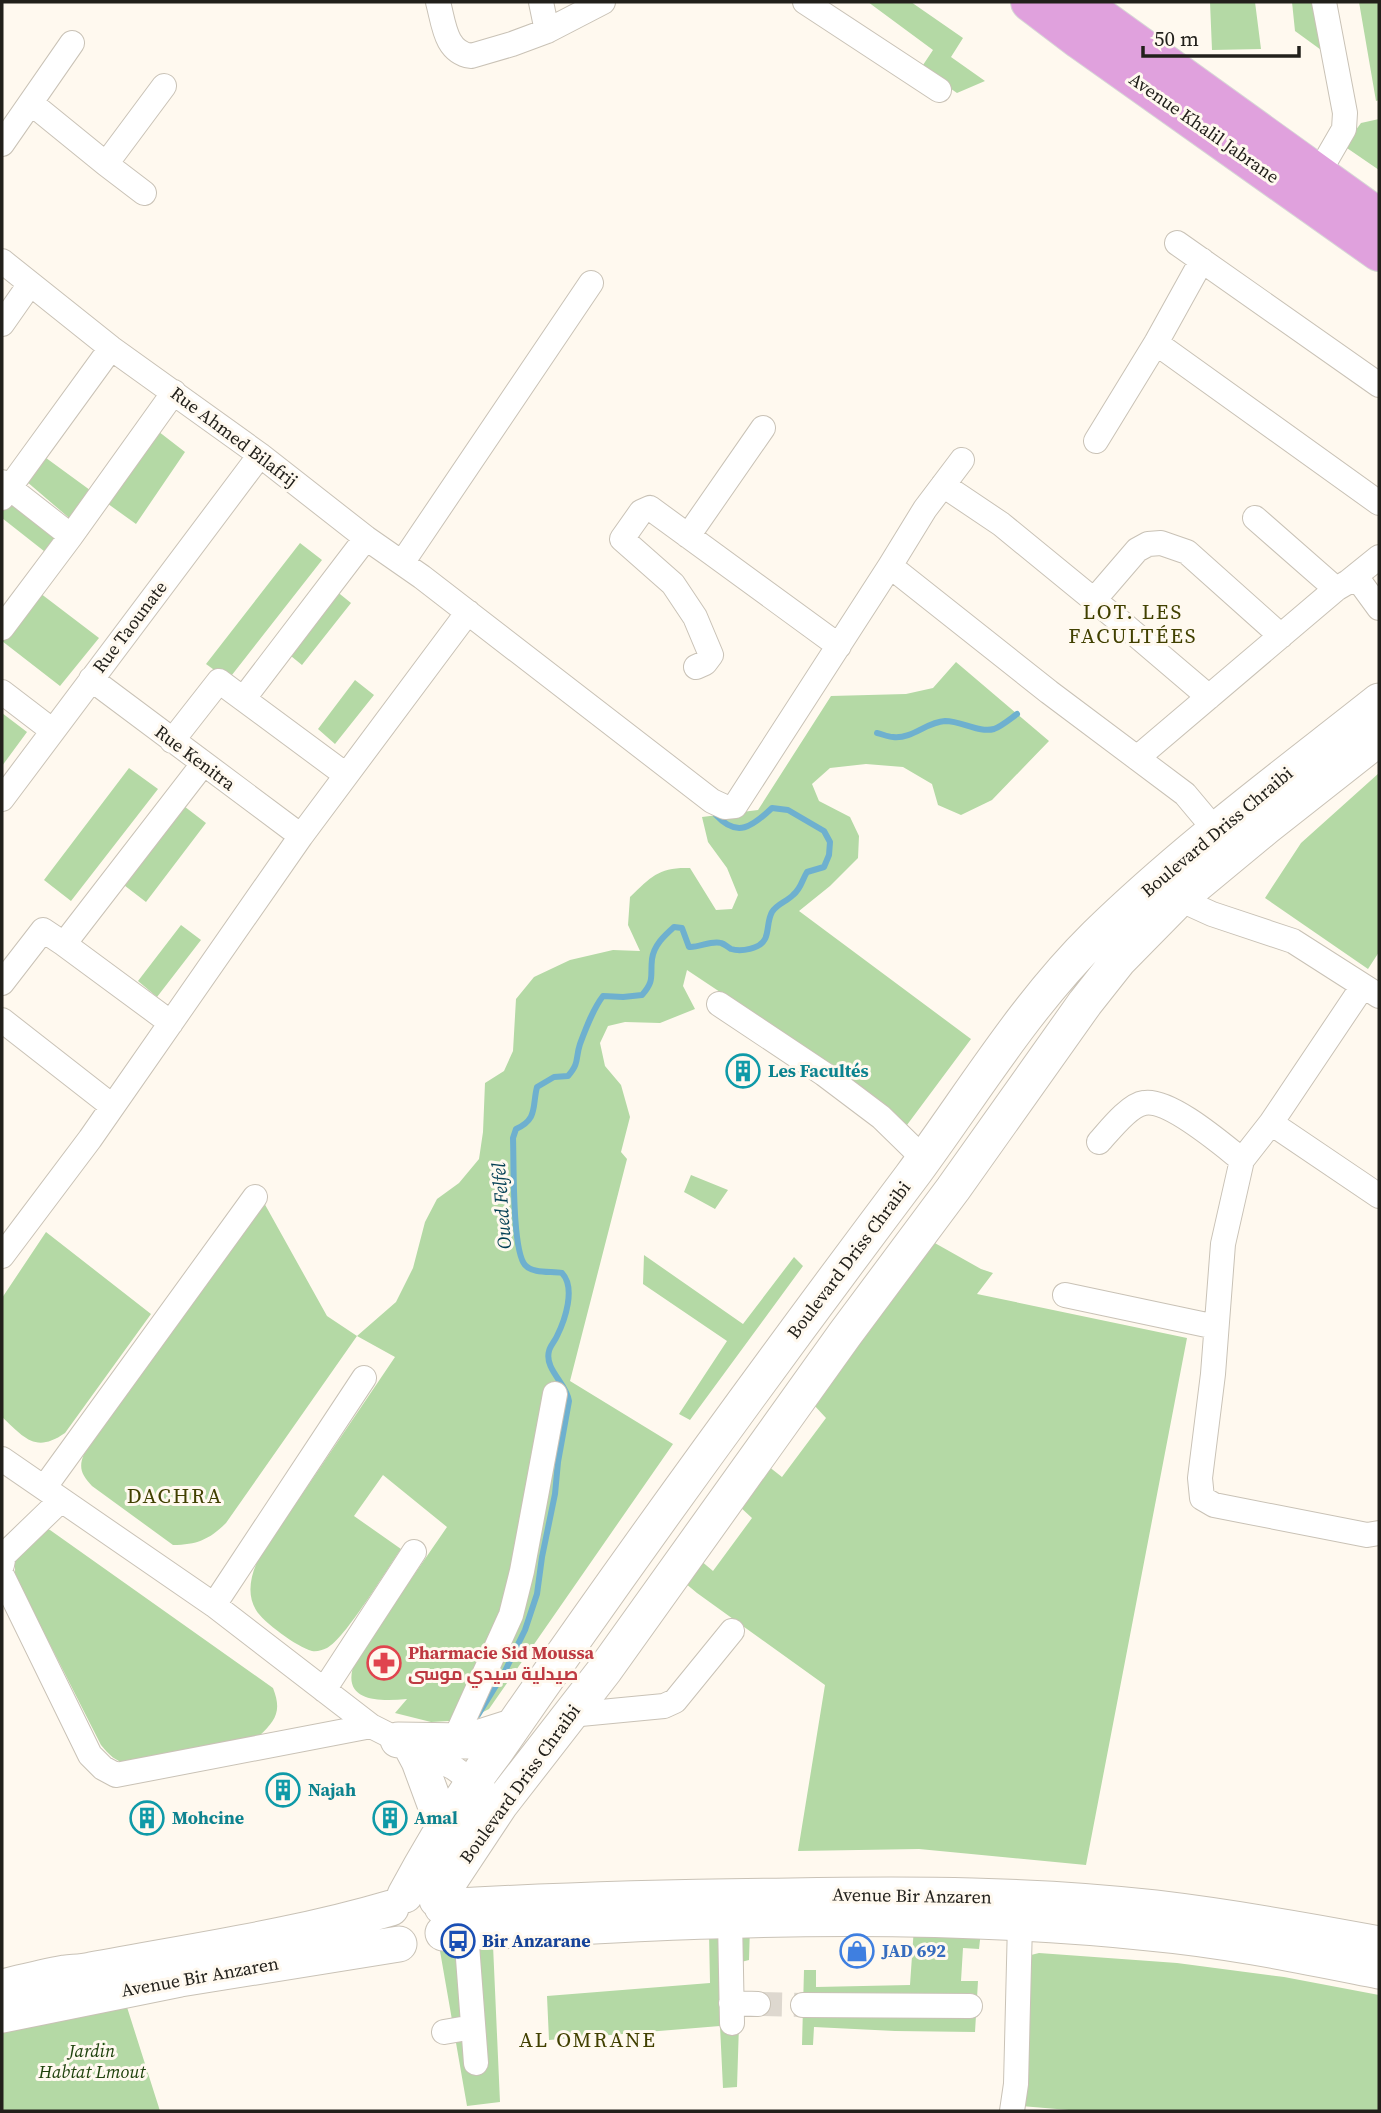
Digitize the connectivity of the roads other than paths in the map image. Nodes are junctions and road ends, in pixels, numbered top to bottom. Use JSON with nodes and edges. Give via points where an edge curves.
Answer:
{"nodes":[{"id":1,"x":438,"y":2,"type":"edge"},
{"id":2,"x":541,"y":2,"type":"edge"},
{"id":3,"x":603,"y":2,"type":"edge"},
{"id":4,"x":805,"y":2,"type":"edge"},
{"id":5,"x":1030,"y":2,"type":"edge"},
{"id":6,"x":1079,"y":2,"type":"edge"},
{"id":7,"x":1324,"y":2,"type":"edge"},
{"id":8,"x":547,"y":31,"type":"junction"},
{"id":9,"x":72,"y":43,"type":"dead end"},
{"id":10,"x":164,"y":86,"type":"dead end"},
{"id":11,"x":939,"y":90,"type":"dead end"},
{"id":12,"x":31,"y":103,"type":"junction"},
{"id":13,"x":2,"y":144,"type":"edge"},
{"id":14,"x":106,"y":164,"type":"junction"},
{"id":15,"x":1318,"y":174,"type":"junction"},
{"id":16,"x":144,"y":193,"type":"dead end"},
{"id":17,"x":1379,"y":218,"type":"edge"},
{"id":18,"x":1177,"y":243,"type":"dead end"},
{"id":19,"x":1379,"y":252,"type":"edge"},
{"id":20,"x":1202,"y":260,"type":"junction"},
{"id":21,"x":2,"y":261,"type":"edge"},
{"id":22,"x":591,"y":282,"type":"dead end"},
{"id":23,"x":30,"y":284,"type":"junction"},
{"id":24,"x":2,"y":324,"type":"edge"},
{"id":25,"x":1156,"y":343,"type":"junction"},
{"id":26,"x":111,"y":348,"type":"junction"},
{"id":27,"x":1379,"y":385,"type":"edge"},
{"id":28,"x":174,"y":392,"type":"junction"},
{"id":29,"x":763,"y":428,"type":"dead end"},
{"id":30,"x":1096,"y":441,"type":"dead end"},
{"id":31,"x":260,"y":455,"type":"junction"},
{"id":32,"x":962,"y":460,"type":"dead end"},
{"id":33,"x":943,"y":485,"type":"junction"},
{"id":34,"x":4,"y":489,"type":"edge"},
{"id":35,"x":1379,"y":503,"type":"edge"},
{"id":36,"x":1255,"y":517,"type":"dead end"},
{"id":37,"x":71,"y":536,"type":"junction"},
{"id":38,"x":688,"y":536,"type":"junction"},
{"id":39,"x":366,"y":538,"type":"junction"},
{"id":40,"x":1379,"y":557,"type":"edge"},
{"id":41,"x":402,"y":563,"type":"junction"},
{"id":42,"x":890,"y":566,"type":"junction"},
{"id":43,"x":1342,"y":586,"type":"junction"},
{"id":44,"x":1094,"y":600,"type":"junction"},
{"id":45,"x":1379,"y":608,"type":"edge"},
{"id":46,"x":468,"y":612,"type":"junction"},
{"id":47,"x":2,"y":628,"type":"edge"},
{"id":48,"x":1281,"y":636,"type":"junction"},
{"id":49,"x":839,"y":646,"type":"junction"},
{"id":50,"x":696,"y":667,"type":"dead end"},
{"id":51,"x":91,"y":679,"type":"junction"},
{"id":52,"x":2,"y":692,"type":"edge"},
{"id":53,"x":1209,"y":697,"type":"junction"},
{"id":54,"x":244,"y":698,"type":"junction"},
{"id":55,"x":1379,"y":701,"type":"edge"},
{"id":56,"x":53,"y":731,"type":"junction"},
{"id":57,"x":1379,"y":738,"type":"edge"},
{"id":58,"x":172,"y":741,"type":"junction"},
{"id":59,"x":1136,"y":758,"type":"junction"},
{"id":60,"x":203,"y":764,"type":"junction"},
{"id":61,"x":346,"y":775,"type":"junction"},
{"id":62,"x":2,"y":799,"type":"edge"},
{"id":63,"x":1216,"y":831,"type":"junction"},
{"id":64,"x":301,"y":836,"type":"junction"},
{"id":65,"x":1169,"y":888,"type":"junction"},
{"id":66,"x":64,"y":944,"type":"junction"},
{"id":67,"x":2,"y":983,"type":"edge"},
{"id":68,"x":1371,"y":991,"type":"edge"},
{"id":69,"x":719,"y":1004,"type":"dead end"},
{"id":70,"x":2,"y":1020,"type":"edge"},
{"id":71,"x":171,"y":1023,"type":"junction"},
{"id":72,"x":112,"y":1106,"type":"junction"},
{"id":73,"x":1271,"y":1123,"type":"junction"},
{"id":74,"x":1099,"y":1142,"type":"dead end"},
{"id":75,"x":924,"y":1159,"type":"junction"},
{"id":76,"x":1242,"y":1160,"type":"junction"},
{"id":77,"x":1379,"y":1196,"type":"edge"},
{"id":78,"x":255,"y":1197,"type":"dead end"},
{"id":79,"x":6,"y":1240,"type":"edge"},
{"id":80,"x":1065,"y":1295,"type":"dead end"},
{"id":81,"x":1216,"y":1327,"type":"junction"},
{"id":82,"x":364,"y":1378,"type":"dead end"},
{"id":83,"x":555,"y":1394,"type":"dead end"},
{"id":84,"x":2,"y":1459,"type":"edge"},
{"id":85,"x":53,"y":1494,"type":"junction"},
{"id":86,"x":1379,"y":1533,"type":"edge"},
{"id":87,"x":414,"y":1552,"type":"dead end"},
{"id":88,"x":2,"y":1566,"type":"edge"},
{"id":89,"x":2,"y":1575,"type":"edge"},
{"id":90,"x":214,"y":1605,"type":"junction"},
{"id":91,"x":732,"y":1631,"type":"dead end"},
{"id":92,"x":324,"y":1690,"type":"junction"},
{"id":93,"x":569,"y":1715,"type":"junction"},
{"id":94,"x":512,"y":1727,"type":"junction"},
{"id":95,"x":393,"y":1737,"type":"junction"},
{"id":96,"x":454,"y":1741,"type":"junction"},
{"id":97,"x":473,"y":1780,"type":"junction"},
{"id":98,"x":491,"y":1819,"type":"junction"},
{"id":99,"x":443,"y":1826,"type":"junction"},
{"id":100,"x":503,"y":1903,"type":"junction"},
{"id":101,"x":431,"y":1913,"type":"junction"},
{"id":102,"x":730,"y":1920,"type":"junction"},
{"id":103,"x":1020,"y":1923,"type":"junction"},
{"id":104,"x":1379,"y":1944,"type":"edge"},
{"id":105,"x":1379,"y":1971,"type":"edge"},
{"id":106,"x":2,"y":1987,"type":"edge"},
{"id":107,"x":758,"y":2004,"type":"tunnel mouth"},
{"id":108,"x":803,"y":2005,"type":"tunnel mouth"},
{"id":109,"x":970,"y":2006,"type":"dead end"},
{"id":110,"x":2,"y":2015,"type":"edge"},
{"id":111,"x":473,"y":2027,"type":"junction"},
{"id":112,"x":444,"y":2032,"type":"dead end"},
{"id":113,"x":476,"y":2063,"type":"dead end"},
{"id":114,"x":1012,"y":2111,"type":"edge"}],
"edges":[{"from":1,"to":8,"type":"street","via":[[449,44],[466,55]]},
{"from":2,"to":8,"type":"street"},
{"from":3,"to":8,"type":"street"},
{"from":4,"to":11,"type":"street"},
{"from":5,"to":19,"type":"main road","name":"Avenue Khalil Jabrane"},
{"from":6,"to":15,"type":"main road","name":"Avenue Khalil Jabrane"},
{"from":7,"to":15,"type":"street","via":[[1345,113],[1344,129]]},
{"from":9,"to":12,"type":"street"},
{"from":10,"to":14,"type":"street"},
{"from":12,"to":13,"type":"street"},
{"from":12,"to":14,"type":"street"},
{"from":14,"to":16,"type":"street"},
{"from":15,"to":17,"type":"main road","name":"Avenue Khalil Jabrane"},
{"from":18,"to":20,"type":"street"},
{"from":20,"to":25,"type":"street"},
{"from":20,"to":27,"type":"street"},
{"from":21,"to":23,"type":"street","name":"Rue Ahmed Bilafrij"},
{"from":22,"to":41,"type":"street"},
{"from":23,"to":24,"type":"street"},
{"from":23,"to":26,"type":"street","name":"Rue Ahmed Bilafrij"},
{"from":25,"to":30,"type":"street"},
{"from":25,"to":35,"type":"street"},
{"from":26,"to":28,"type":"street","name":"Rue Ahmed Bilafrij"},
{"from":26,"to":34,"type":"street"},
{"from":28,"to":31,"type":"street","name":"Rue Ahmed Bilafrij"},
{"from":28,"to":37,"type":"street"},
{"from":29,"to":38,"type":"street"},
{"from":31,"to":39,"type":"street","name":"Rue Ahmed Bilafrij"},
{"from":31,"to":51,"type":"street","name":"Rue Taounate"},
{"from":32,"to":33,"type":"street"},
{"from":33,"to":42,"type":"street"},
{"from":33,"to":44,"type":"street","via":[[1001,524]]},
{"from":34,"to":37,"type":"street"},
{"from":36,"to":43,"type":"street"},
{"from":37,"to":47,"type":"street"},
{"from":38,"to":49,"type":"street"},
{"from":38,"to":50,"type":"street","via":[[650,508],[640,512],[622,539],[673,584],[695,617],[710,655]]},
{"from":39,"to":41,"type":"street","name":"Rue Ahmed Bilafrij"},
{"from":39,"to":54,"type":"street"},
{"from":40,"to":43,"type":"street"},
{"from":41,"to":46,"type":"street","name":"Rue Ahmed Bilafrij"},
{"from":42,"to":49,"type":"street"},
{"from":42,"to":59,"type":"street"},
{"from":43,"to":45,"type":"street","via":[[1360,582]]},
{"from":43,"to":48,"type":"street"},
{"from":44,"to":48,"type":"street","via":[[1137,550],[1161,542],[1187,552]]},
{"from":44,"to":53,"type":"street"},
{"from":46,"to":49,"type":"street","name":"Rue Ahmed Bilafrij","via":[[712,802],[726,807],[735,807]]},
{"from":46,"to":61,"type":"street"},
{"from":48,"to":53,"type":"street"},
{"from":51,"to":56,"type":"street","name":"Rue Taounate"},
{"from":51,"to":58,"type":"street","name":"Rue Kenitra"},
{"from":52,"to":56,"type":"street"},
{"from":53,"to":59,"type":"street"},
{"from":54,"to":58,"type":"street","via":[[219,681]]},
{"from":54,"to":61,"type":"street"},
{"from":55,"to":63,"type":"main road","name":"Boulevard Driss Chraibi"},
{"from":56,"to":62,"type":"street","name":"Rue Taounate"},
{"from":57,"to":65,"type":"main road","name":"Boulevard Driss Chraibi","via":[[1266,827]]},
{"from":58,"to":60,"type":"street","name":"Rue Kenitra"},
{"from":59,"to":63,"type":"street","via":[[1185,794]]},
{"from":60,"to":64,"type":"street","name":"Rue Kenitra"},
{"from":60,"to":66,"type":"street"},
{"from":61,"to":64,"type":"street"},
{"from":63,"to":65,"type":"main road","name":"Boulevard Driss Chraibi"},
{"from":64,"to":71,"type":"street"},
{"from":65,"to":68,"type":"street","via":[[1212,914],[1293,941]]},
{"from":65,"to":75,"type":"main road","name":"Boulevard Driss Chraibi","via":[[1096,936],[1060,974]]},
{"from":65,"to":93,"type":"main road","name":"Boulevard Driss Chraibi"},
{"from":66,"to":67,"type":"street","via":[[43,930]]},
{"from":66,"to":71,"type":"street"},
{"from":68,"to":73,"type":"street"},
{"from":69,"to":75,"type":"street","via":[[881,1117]]},
{"from":70,"to":72,"type":"street"},
{"from":71,"to":72,"type":"street"},
{"from":72,"to":79,"type":"street"},
{"from":73,"to":76,"type":"street"},
{"from":73,"to":77,"type":"street"},
{"from":74,"to":76,"type":"street","via":[[1132,1108],[1145,1102],[1184,1116]]},
{"from":75,"to":94,"type":"main road","name":"Boulevard Driss Chraibi"},
{"from":76,"to":81,"type":"street","via":[[1223,1244]]},
{"from":78,"to":85,"type":"street"},
{"from":80,"to":81,"type":"street"},
{"from":81,"to":86,"type":"street","via":[[1199,1478],[1202,1498],[1214,1505],[1367,1535]]},
{"from":82,"to":90,"type":"street"},
{"from":83,"to":96,"type":"street","via":[[511,1615]]},
{"from":84,"to":85,"type":"street"},
{"from":85,"to":88,"type":"street","via":[[4,1555]]},
{"from":85,"to":90,"type":"street"},
{"from":87,"to":92,"type":"street"},
{"from":89,"to":95,"type":"street","via":[[90,1755],[116,1774]]},
{"from":90,"to":92,"type":"street"},
{"from":91,"to":93,"type":"street","via":[[675,1700],[664,1706]]},
{"from":92,"to":95,"type":"street"},
{"from":93,"to":98,"type":"main road","name":"Boulevard Driss Chraibi"},
{"from":94,"to":96,"type":"main road"},
{"from":94,"to":97,"type":"main road","name":"Boulevard Driss Chraibi"},
{"from":95,"to":96,"type":"main road"},
{"from":95,"to":97,"type":"street"},
{"from":95,"to":99,"type":"main road","via":[[419,1761]]},
{"from":97,"to":98,"type":"street"},
{"from":97,"to":99,"type":"main road","name":"Boulevard Driss Chraibi"},
{"from":98,"to":100,"type":"main road","via":[[479,1858],[491,1890]]},
{"from":98,"to":101,"type":"main road","name":"Boulevard Driss Chraibi"},
{"from":99,"to":101,"type":"main road","name":"Boulevard Driss Chraibi"},
{"from":100,"to":101,"type":"main road","name":"Avenue Bir Anzaren"},
{"from":100,"to":104,"type":"main road","name":"Avenue Bir Anzaren","via":[[900,1894],[1025,1898],[1163,1909]]},
{"from":101,"to":102,"type":"main road","name":"Avenue Bir Anzaren"},
{"from":101,"to":106,"type":"main road","name":"Avenue Bir Anzaren","via":[[347,1922]]},
{"from":101,"to":110,"type":"main road","name":"Avenue Bir Anzaren","via":[[389,1918],[399,1944],[180,1979]]},
{"from":101,"to":111,"type":"street"},
{"from":102,"to":103,"type":"main road","name":"Avenue Bir Anzaren"},
{"from":102,"to":107,"type":"street","via":[[732,2013]]},
{"from":103,"to":105,"type":"main road","name":"Avenue Bir Anzaren","via":[[1151,1933]]},
{"from":103,"to":114,"type":"street"},
{"from":108,"to":109,"type":"street"},
{"from":111,"to":112,"type":"street"},
{"from":111,"to":113,"type":"street"}]}
